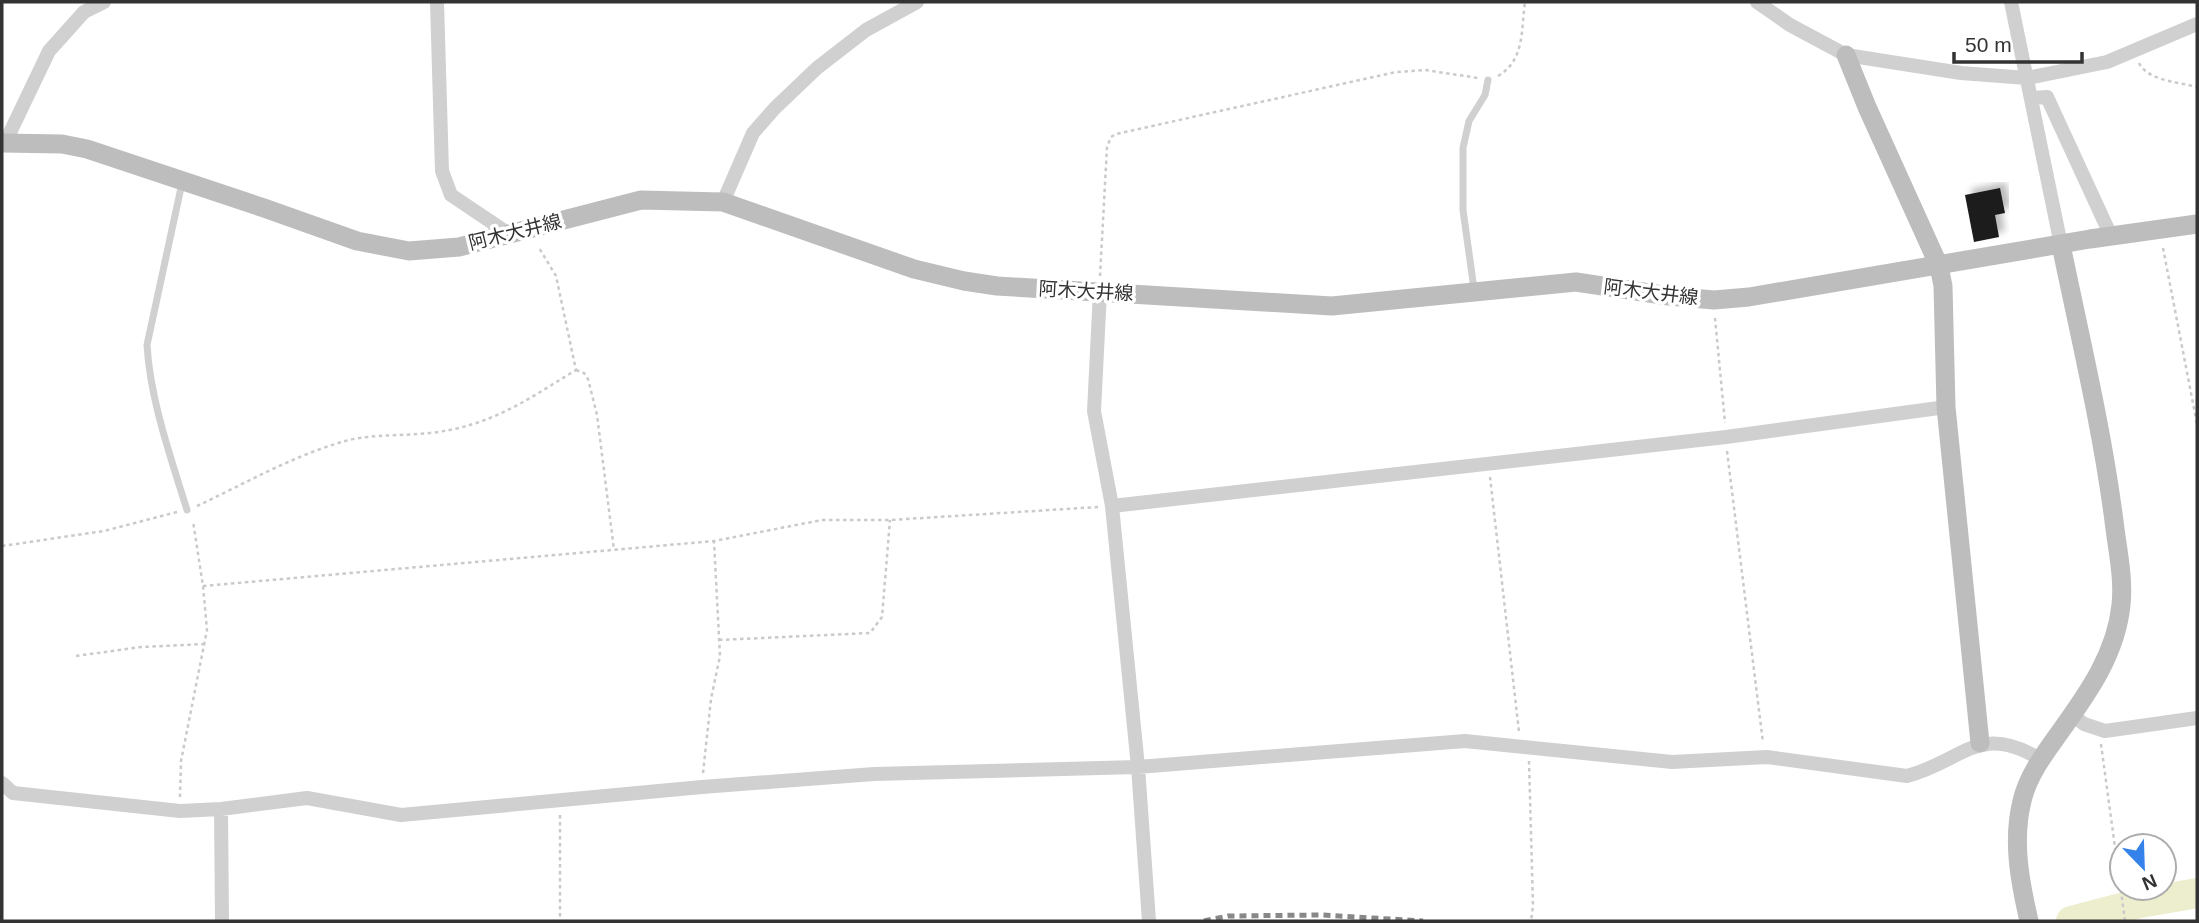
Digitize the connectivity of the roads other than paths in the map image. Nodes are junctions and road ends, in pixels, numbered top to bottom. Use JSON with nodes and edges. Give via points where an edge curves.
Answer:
{"nodes":[{"id":1,"x":104,"y":2,"type":"edge"},
{"id":2,"x":437,"y":2,"type":"edge"},
{"id":3,"x":917,"y":2,"type":"edge"},
{"id":4,"x":1757,"y":2,"type":"edge"},
{"id":5,"x":2011,"y":2,"type":"edge"},
{"id":6,"x":2197,"y":24,"type":"edge"},
{"id":7,"x":1846,"y":55,"type":"junction"},
{"id":8,"x":2027,"y":78,"type":"junction"},
{"id":9,"x":1488,"y":80,"type":"road end"},
{"id":10,"x":2031,"y":98,"type":"junction"},
{"id":11,"x":3,"y":143,"type":"edge"},
{"id":12,"x":182,"y":181,"type":"junction"},
{"id":13,"x":723,"y":202,"type":"junction"},
{"id":14,"x":2197,"y":224,"type":"edge"},
{"id":15,"x":518,"y":232,"type":"junction"},
{"id":16,"x":2111,"y":236,"type":"junction"},
{"id":17,"x":2061,"y":246,"type":"junction"},
{"id":18,"x":1940,"y":266,"type":"junction"},
{"id":19,"x":1475,"y":290,"type":"junction"},
{"id":20,"x":1100,"y":292,"type":"junction"},
{"id":21,"x":1946,"y":407,"type":"junction"},
{"id":22,"x":1112,"y":506,"type":"junction"},
{"id":23,"x":189,"y":510,"type":"road end"},
{"id":24,"x":2072,"y":715,"type":"junction"},
{"id":25,"x":2197,"y":718,"type":"edge"},
{"id":26,"x":1980,"y":743,"type":"junction"},
{"id":27,"x":2040,"y":759,"type":"junction"},
{"id":28,"x":1138,"y":768,"type":"junction"},
{"id":29,"x":2,"y":783,"type":"edge"},
{"id":30,"x":221,"y":809,"type":"junction"},
{"id":31,"x":2028,"y":918,"type":"edge"},
{"id":32,"x":222,"y":921,"type":"edge"},
{"id":33,"x":1149,"y":921,"type":"edge"}],
"edges":[{"from":1,"to":11,"type":"street","via":[[84,12],[49,51]]},
{"from":2,"to":15,"type":"street","via":[[442,172],[451,195]]},
{"from":3,"to":13,"type":"street","via":[[866,30],[775,108],[753,133]]},
{"from":4,"to":7,"type":"street"},
{"from":5,"to":8,"type":"street"},
{"from":6,"to":8,"type":"street","via":[[2107,62]]},
{"from":7,"to":8,"type":"street","via":[[1961,74]]},
{"from":7,"to":18,"type":"main road"},
{"from":8,"to":10,"type":"street"},
{"from":9,"to":19,"type":"lane","via":[[1485,95],[1469,121],[1463,148],[1463,210]]},
{"from":10,"to":16,"type":"street","via":[[2047,97]]},
{"from":10,"to":17,"type":"street"},
{"from":11,"to":12,"type":"main road","name":"阿木大井線","via":[[62,144]]},
{"from":12,"to":15,"type":"main road","name":"阿木大井線","via":[[357,241],[409,251],[459,247]]},
{"from":12,"to":23,"type":"lane","via":[[147,345],[166,439]]},
{"from":13,"to":15,"type":"main road","name":"阿木大井線","via":[[641,200]]},
{"from":13,"to":20,"type":"main road","name":"阿木大井線","via":[[933,274],[997,286]]},
{"from":14,"to":16,"type":"main road","name":"阿木大井線"},
{"from":16,"to":17,"type":"main road","name":"阿木大井線"},
{"from":17,"to":18,"type":"main road","name":"阿木大井線"},
{"from":17,"to":24,"type":"main road","via":[[2099,429],[2122,585],[2113,646]]},
{"from":18,"to":19,"type":"main road","name":"阿木大井線","via":[[1714,300],[1576,282]]},
{"from":18,"to":21,"type":"main road"},
{"from":19,"to":20,"type":"main road","name":"阿木大井線","via":[[1332,306]]},
{"from":20,"to":22,"type":"street","via":[[1094,411]]},
{"from":21,"to":22,"type":"street","via":[[1726,437]]},
{"from":21,"to":26,"type":"main road"},
{"from":22,"to":28,"type":"street"},
{"from":24,"to":25,"type":"street","via":[[2105,731]]},
{"from":24,"to":27,"type":"main road"},
{"from":26,"to":27,"type":"street","via":[[2021,748]]},
{"from":26,"to":28,"type":"street","via":[[1907,776],[1765,757],[1672,762],[1465,741]]},
{"from":27,"to":31,"type":"main road","via":[[2022,799],[2018,823],[2018,863]]},
{"from":28,"to":30,"type":"street","via":[[874,774],[401,815],[307,797]]},
{"from":28,"to":33,"type":"street"},
{"from":29,"to":30,"type":"street","via":[[13,793],[180,811]]},
{"from":30,"to":32,"type":"street"}]}
